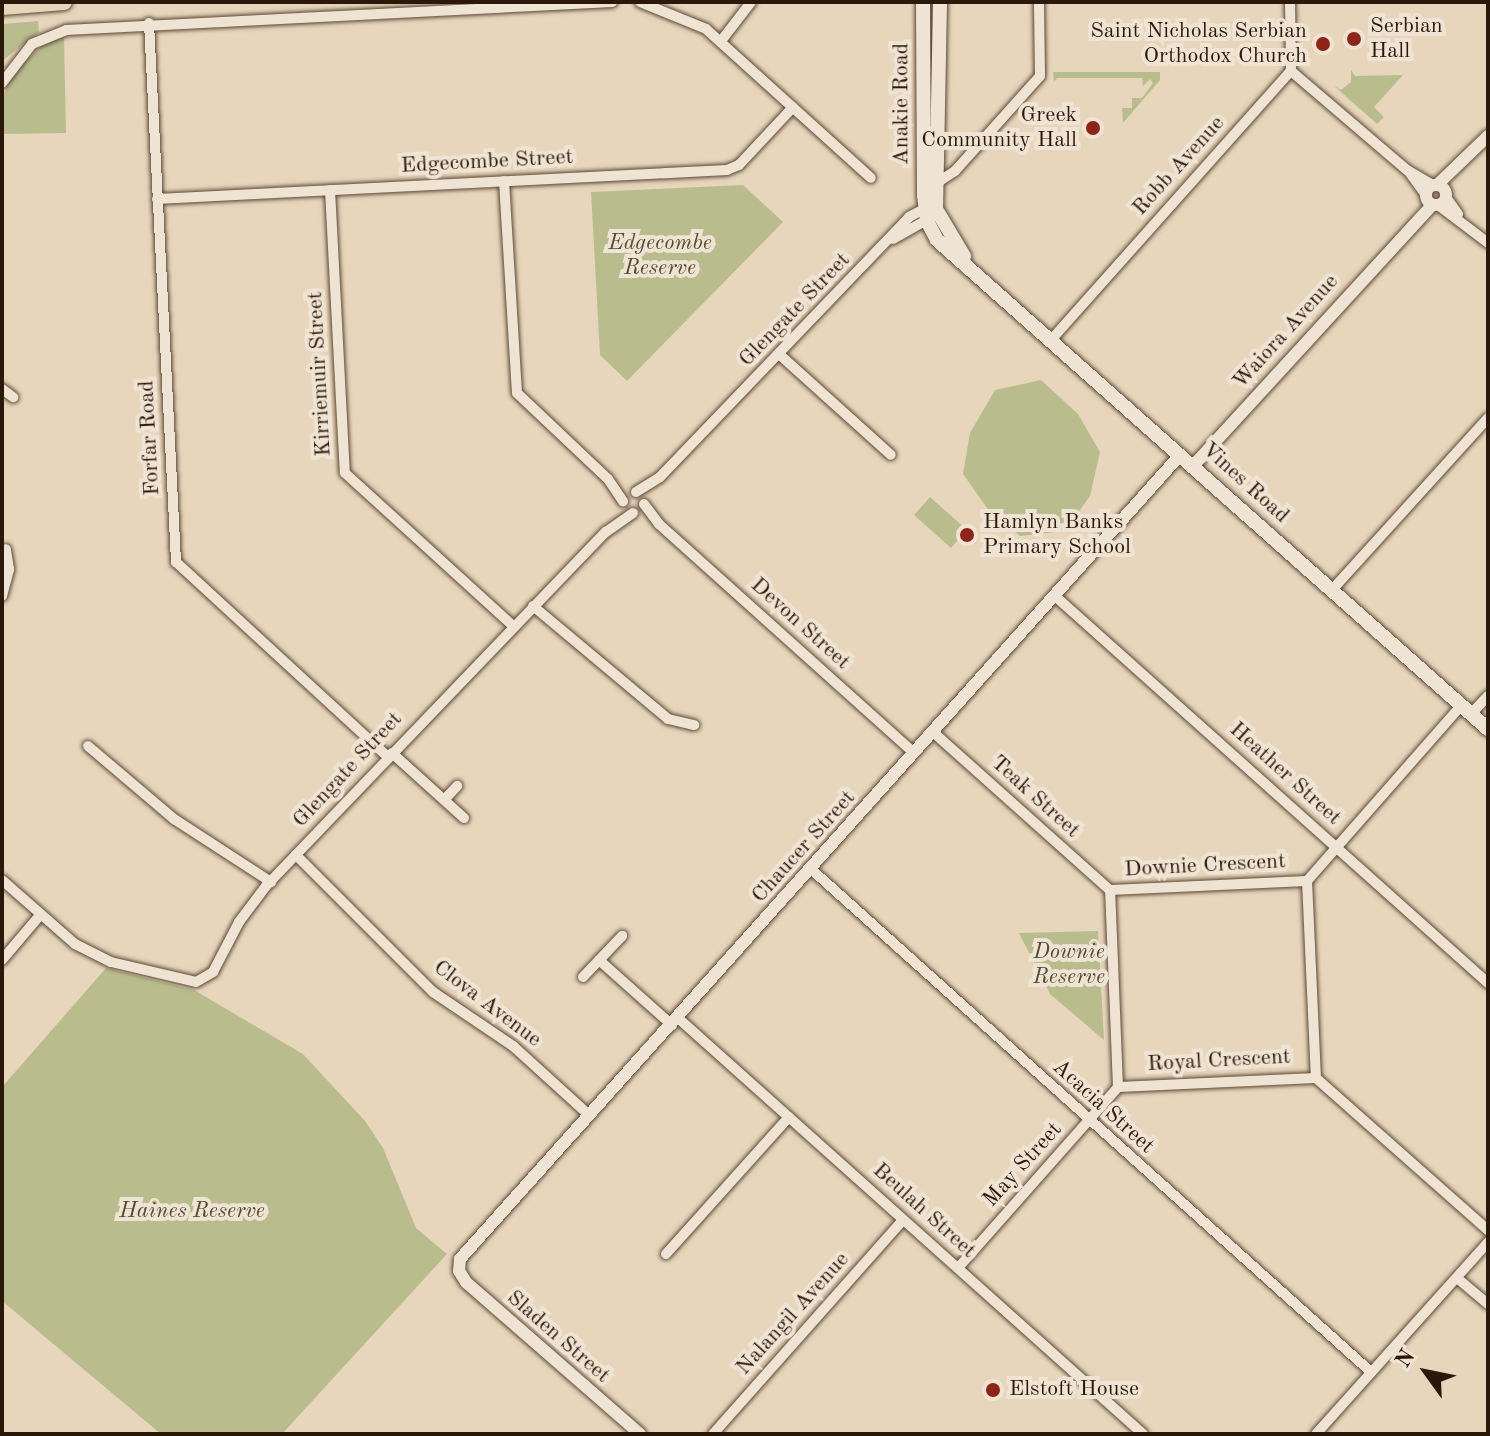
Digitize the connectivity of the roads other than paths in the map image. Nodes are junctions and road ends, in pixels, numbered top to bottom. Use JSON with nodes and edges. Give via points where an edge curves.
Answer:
{"nodes":[{"id":1,"x":64,"y":2,"type":"edge"},
{"id":2,"x":612,"y":2,"type":"edge"},
{"id":3,"x":640,"y":2,"type":"edge"},
{"id":4,"x":751,"y":2,"type":"edge"},
{"id":5,"x":923,"y":2,"type":"edge"},
{"id":6,"x":940,"y":2,"type":"edge"},
{"id":7,"x":1039,"y":2,"type":"edge"},
{"id":8,"x":1290,"y":2,"type":"edge"},
{"id":9,"x":2,"y":7,"type":"edge"},
{"id":10,"x":149,"y":23,"type":"junction"},
{"id":11,"x":721,"y":41,"type":"junction"},
{"id":12,"x":1291,"y":71,"type":"junction"},
{"id":13,"x":2,"y":83,"type":"edge"},
{"id":14,"x":793,"y":107,"type":"junction"},
{"id":15,"x":1488,"y":136,"type":"edge"},
{"id":16,"x":871,"y":178,"type":"dead end"},
{"id":17,"x":504,"y":181,"type":"junction"},
{"id":18,"x":935,"y":184,"type":"junction"},
{"id":19,"x":330,"y":190,"type":"junction"},
{"id":20,"x":1435,"y":195,"type":"junction"},
{"id":21,"x":157,"y":199,"type":"junction"},
{"id":22,"x":931,"y":212,"type":"junction"},
{"id":23,"x":1488,"y":243,"type":"edge"},
{"id":24,"x":1051,"y":340,"type":"junction"},
{"id":25,"x":780,"y":355,"type":"junction"},
{"id":26,"x":2,"y":389,"type":"edge"},
{"id":27,"x":13,"y":397,"type":"dead end"},
{"id":28,"x":1488,"y":418,"type":"edge"},
{"id":29,"x":891,"y":455,"type":"dead end"},
{"id":30,"x":1180,"y":455,"type":"junction"},
{"id":31,"x":1193,"y":466,"type":"junction"},
{"id":32,"x":660,"y":477,"type":"junction"},
{"id":33,"x":608,"y":479,"type":"junction"},
{"id":34,"x":634,"y":492,"type":"junction"},
{"id":35,"x":644,"y":502,"type":"junction"},
{"id":36,"x":623,"y":503,"type":"junction"},
{"id":37,"x":635,"y":513,"type":"junction"},
{"id":38,"x":659,"y":524,"type":"junction"},
{"id":39,"x":606,"y":532,"type":"junction"},
{"id":40,"x":6,"y":549,"type":"dead end"},
{"id":41,"x":1332,"y":590,"type":"junction"},
{"id":42,"x":2,"y":596,"type":"edge"},
{"id":43,"x":1055,"y":596,"type":"junction"},
{"id":44,"x":533,"y":606,"type":"junction"},
{"id":45,"x":513,"y":626,"type":"junction"},
{"id":46,"x":1488,"y":696,"type":"edge"},
{"id":47,"x":1466,"y":710,"type":"junction"},
{"id":48,"x":694,"y":725,"type":"dead end"},
{"id":49,"x":1488,"y":729,"type":"edge"},
{"id":50,"x":933,"y":732,"type":"junction"},
{"id":51,"x":88,"y":746,"type":"dead end"},
{"id":52,"x":914,"y":753,"type":"junction"},
{"id":53,"x":390,"y":755,"type":"junction"},
{"id":54,"x":457,"y":786,"type":"dead end"},
{"id":55,"x":445,"y":799,"type":"junction"},
{"id":56,"x":464,"y":818,"type":"dead end"},
{"id":57,"x":1336,"y":846,"type":"junction"},
{"id":58,"x":296,"y":855,"type":"junction"},
{"id":59,"x":811,"y":869,"type":"junction"},
{"id":60,"x":2,"y":880,"type":"edge"},
{"id":61,"x":1307,"y":881,"type":"junction"},
{"id":62,"x":271,"y":882,"type":"junction"},
{"id":63,"x":1110,"y":890,"type":"junction"},
{"id":64,"x":41,"y":914,"type":"junction"},
{"id":65,"x":622,"y":936,"type":"dead end"},
{"id":66,"x":2,"y":960,"type":"edge"},
{"id":67,"x":599,"y":960,"type":"junction"},
{"id":68,"x":583,"y":977,"type":"dead end"},
{"id":69,"x":1488,"y":983,"type":"edge"},
{"id":70,"x":675,"y":1021,"type":"junction"},
{"id":71,"x":1316,"y":1078,"type":"junction"},
{"id":72,"x":1118,"y":1087,"type":"junction"},
{"id":73,"x":589,"y":1115,"type":"junction"},
{"id":74,"x":789,"y":1117,"type":"junction"},
{"id":75,"x":1089,"y":1121,"type":"junction"},
{"id":76,"x":903,"y":1220,"type":"junction"},
{"id":77,"x":1488,"y":1230,"type":"edge"},
{"id":78,"x":1488,"y":1242,"type":"edge"},
{"id":79,"x":666,"y":1254,"type":"dead end"},
{"id":80,"x":458,"y":1265,"type":"joint"},
{"id":81,"x":958,"y":1268,"type":"junction"},
{"id":82,"x":1457,"y":1278,"type":"junction"},
{"id":83,"x":1488,"y":1304,"type":"edge"},
{"id":84,"x":1371,"y":1372,"type":"junction"},
{"id":85,"x":640,"y":1434,"type":"edge"},
{"id":86,"x":713,"y":1434,"type":"edge"},
{"id":87,"x":1143,"y":1434,"type":"edge"},
{"id":88,"x":1316,"y":1434,"type":"edge"}],
"edges":[{"from":1,"to":9,"type":"highway"},
{"from":2,"to":10,"type":"street"},
{"from":3,"to":11,"type":"street","via":[[693,22]]},
{"from":4,"to":11,"type":"street"},
{"from":5,"to":22,"type":"main road","name":"Anakie Road"},
{"from":6,"to":18,"type":"main road","name":"Anakie Road"},
{"from":7,"to":18,"type":"street","via":[[1040,76],[955,171]]},
{"from":8,"to":12,"type":"street"},
{"from":10,"to":13,"type":"street","via":[[66,30],[42,38],[21,54]]},
{"from":10,"to":21,"type":"street","name":"Forfar Road"},
{"from":11,"to":14,"type":"street"},
{"from":12,"to":20,"type":"street"},
{"from":12,"to":24,"type":"street","name":"Robb Avenue"},
{"from":14,"to":16,"type":"street"},
{"from":14,"to":17,"type":"street","name":"Edgecombe Street","via":[[731,169]]},
{"from":15,"to":20,"type":"street","name":"Waiora Avenue"},
{"from":17,"to":19,"type":"street","name":"Edgecombe Street"},
{"from":17,"to":33,"type":"street","via":[[517,393]]},
{"from":18,"to":22,"type":"main road","name":"Anakie Road"},
{"from":19,"to":21,"type":"street","name":"Edgecombe Street"},
{"from":19,"to":45,"type":"street","name":"Kirriemuir Street","via":[[345,473]]},
{"from":20,"to":23,"type":"street"},
{"from":20,"to":31,"type":"street","name":"Waiora Avenue"},
{"from":21,"to":53,"type":"street","name":"Forfar Road","via":[[179,569]]},
{"from":22,"to":24,"type":"main road","name":"Vines Road","via":[[941,245]]},
{"from":22,"to":25,"type":"street","name":"Glengate Street","via":[[892,240]]},
{"from":24,"to":30,"type":"main road","name":"Vines Road"},
{"from":25,"to":29,"type":"street"},
{"from":25,"to":32,"type":"street","name":"Glengate Street"},
{"from":26,"to":27,"type":"street"},
{"from":28,"to":41,"type":"street"},
{"from":30,"to":31,"type":"main road","name":"Vines Road"},
{"from":30,"to":43,"type":"street","name":"Chaucer Street"},
{"from":31,"to":41,"type":"main road","name":"Vines Road"},
{"from":32,"to":34,"type":"street","name":"Glengate Street"},
{"from":32,"to":35,"type":"street","name":"Glengate Street"},
{"from":33,"to":34,"type":"street"},
{"from":33,"to":36,"type":"street"},
{"from":34,"to":35,"type":"street","name":"Devon Street"},
{"from":34,"to":36,"type":"street","name":"Glengate Street"},
{"from":35,"to":37,"type":"street","name":"Glengate Street"},
{"from":35,"to":38,"type":"street","name":"Devon Street"},
{"from":36,"to":37,"type":"street","name":"Devon Street"},
{"from":36,"to":39,"type":"street","name":"Glengate Street"},
{"from":37,"to":38,"type":"street","name":"Devon Street"},
{"from":37,"to":39,"type":"street","name":"Glengate Street"},
{"from":38,"to":52,"type":"street","name":"Devon Street"},
{"from":39,"to":44,"type":"street","name":"Glengate Street"},
{"from":40,"to":42,"type":"street","via":[[9,569]]},
{"from":41,"to":47,"type":"main road","name":"Vines Road"},
{"from":43,"to":50,"type":"street","name":"Chaucer Street"},
{"from":43,"to":57,"type":"street","name":"Heather Street"},
{"from":44,"to":45,"type":"street","name":"Glengate Street"},
{"from":44,"to":48,"type":"street","via":[[668,719]]},
{"from":45,"to":53,"type":"street","name":"Glengate Street"},
{"from":46,"to":47,"type":"street"},
{"from":47,"to":49,"type":"main road","name":"Vines Road"},
{"from":47,"to":57,"type":"street"},
{"from":50,"to":52,"type":"street","name":"Chaucer Street"},
{"from":50,"to":63,"type":"street","name":"Teak Street"},
{"from":51,"to":62,"type":"street","via":[[174,819]]},
{"from":52,"to":59,"type":"street","name":"Chaucer Street"},
{"from":53,"to":55,"type":"street","name":"Forfar Road"},
{"from":53,"to":58,"type":"street","name":"Glengate Street"},
{"from":54,"to":55,"type":"street"},
{"from":55,"to":56,"type":"street","name":"Forfar Road"},
{"from":57,"to":61,"type":"street"},
{"from":57,"to":69,"type":"street","name":"Heather Street"},
{"from":58,"to":62,"type":"street","name":"Glengate Street"},
{"from":58,"to":73,"type":"street","name":"Clova Avenue","via":[[433,992],[513,1046]]},
{"from":59,"to":70,"type":"street","name":"Chaucer Street"},
{"from":59,"to":75,"type":"street","name":"Acacia Street"},
{"from":60,"to":64,"type":"street","name":"Glengate Street"},
{"from":61,"to":63,"type":"street","name":"Downie Crescent"},
{"from":61,"to":71,"type":"street","name":"Royal Crescent"},
{"from":62,"to":64,"type":"street","name":"Glengate Street","via":[[239,922],[213,972],[196,982],[111,962],[75,944]]},
{"from":63,"to":72,"type":"street","name":"Downie Crescent"},
{"from":64,"to":66,"type":"street"},
{"from":65,"to":67,"type":"street"},
{"from":67,"to":68,"type":"street"},
{"from":67,"to":70,"type":"street","name":"Beulah Street"},
{"from":70,"to":73,"type":"street","name":"Chaucer Street"},
{"from":70,"to":74,"type":"street","name":"Beulah Street"},
{"from":71,"to":72,"type":"street","name":"Royal Crescent"},
{"from":71,"to":77,"type":"street"},
{"from":72,"to":75,"type":"street","name":"May Street"},
{"from":73,"to":80,"type":"street","name":"Chaucer Street"},
{"from":74,"to":76,"type":"street","name":"Beulah Street"},
{"from":74,"to":79,"type":"street"},
{"from":75,"to":81,"type":"street","name":"May Street"},
{"from":75,"to":84,"type":"street","name":"Acacia Street"},
{"from":76,"to":81,"type":"street","name":"Beulah Street"},
{"from":76,"to":86,"type":"street","name":"Nalangil Avenue"},
{"from":78,"to":82,"type":"street"},
{"from":80,"to":85,"type":"street","name":"Sladen Street","via":[[466,1282]]},
{"from":81,"to":87,"type":"street","name":"Beulah Street"},
{"from":82,"to":83,"type":"street"},
{"from":82,"to":84,"type":"street"},
{"from":84,"to":88,"type":"street"}]}
